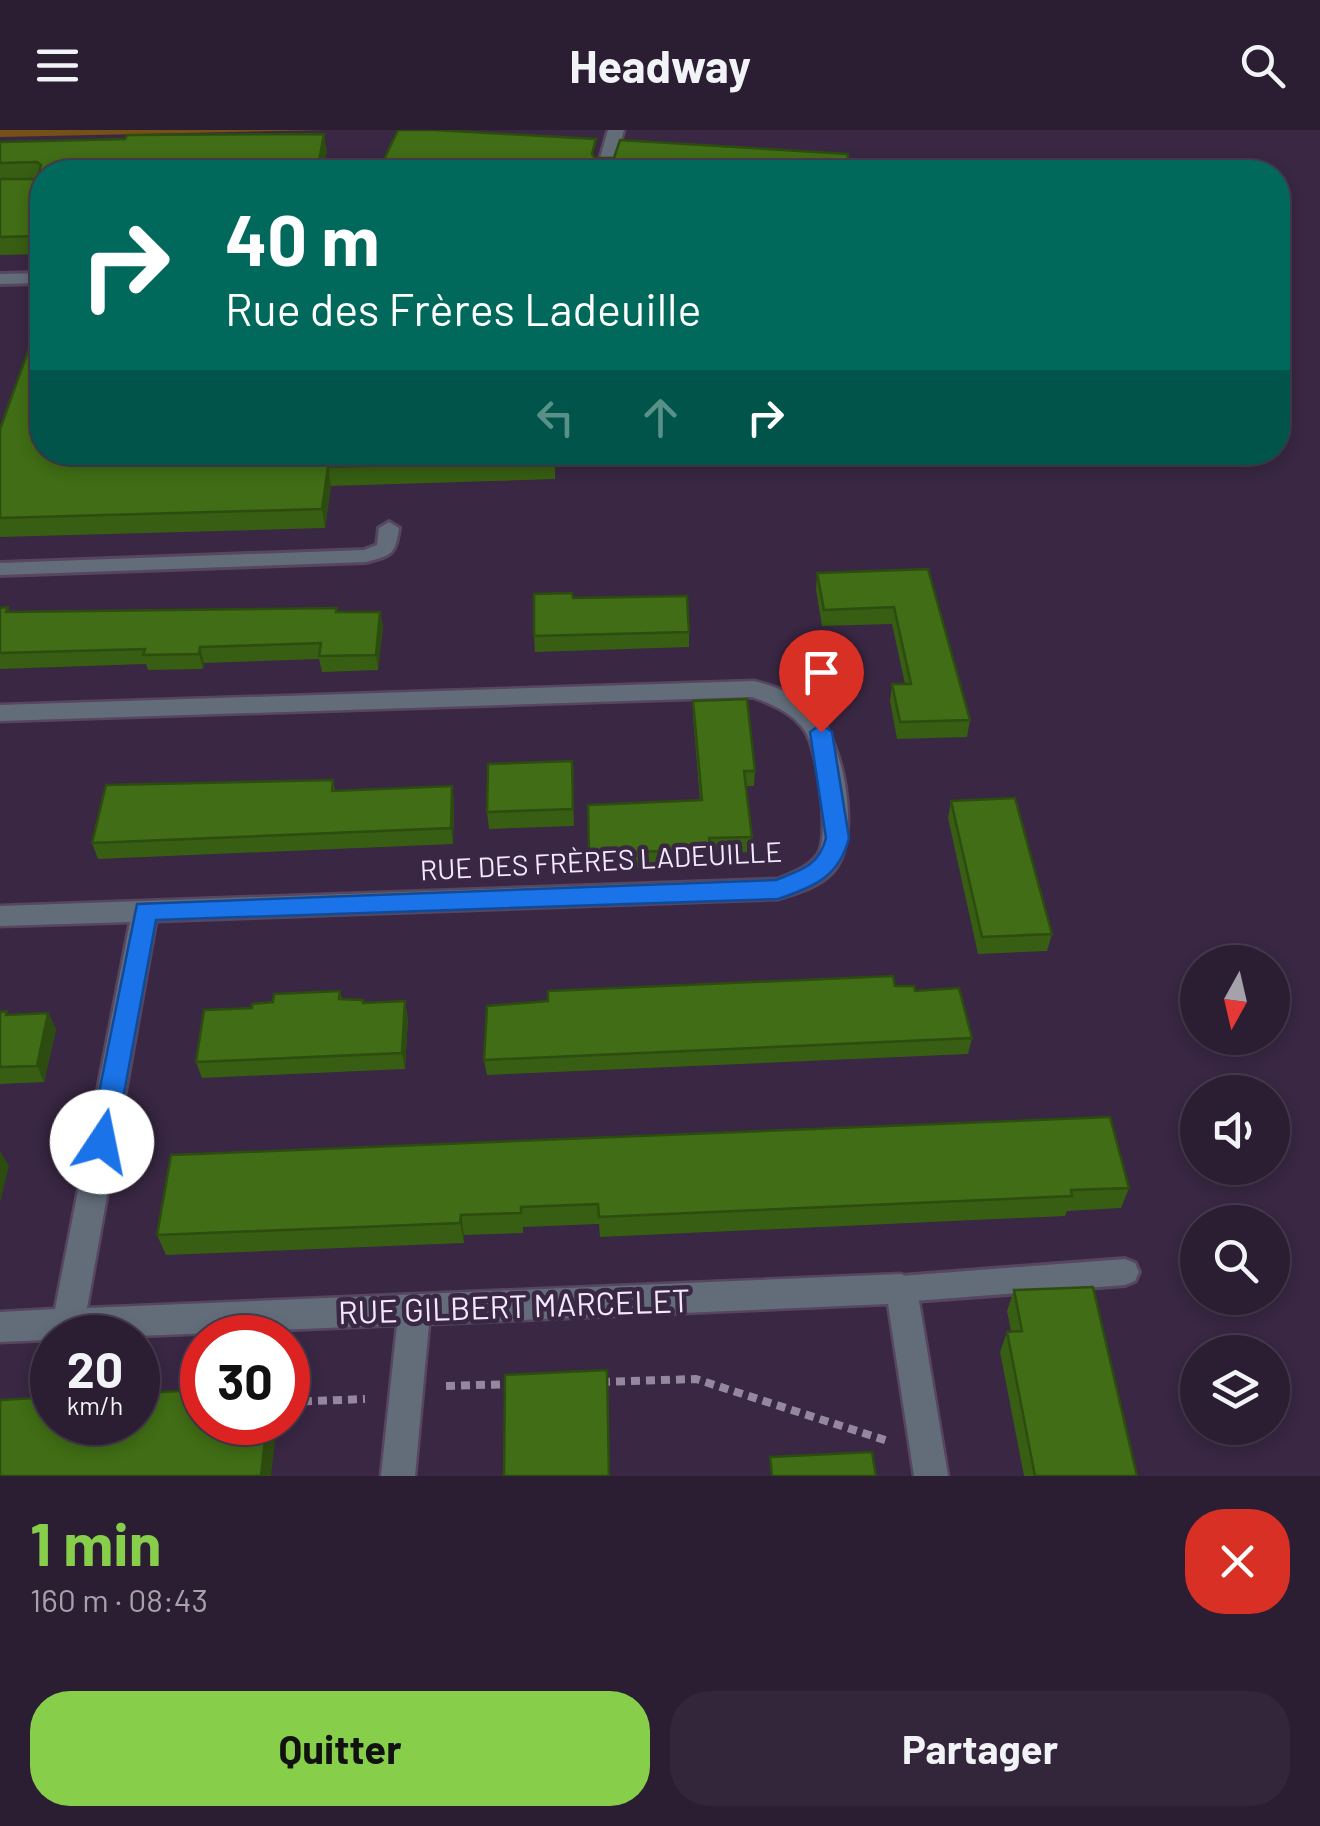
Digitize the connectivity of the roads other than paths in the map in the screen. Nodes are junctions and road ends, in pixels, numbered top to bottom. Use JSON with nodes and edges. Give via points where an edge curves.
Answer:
{"nodes":[{"id":1,"x":616,"y":130,"type":"edge"},
{"id":2,"x":607,"y":160,"type":"edge"},
{"id":3,"x":30,"y":278,"type":"edge"},
{"id":4,"x":0,"y":279,"type":"edge"},
{"id":5,"x":389,"y":528,"type":"dead end"},
{"id":6,"x":0,"y":569,"type":"edge"},
{"id":7,"x":0,"y":713,"type":"edge"},
{"id":8,"x":146,"y":911,"type":"junction"},
{"id":9,"x":0,"y":916,"type":"edge"},
{"id":10,"x":1125,"y":1272,"type":"dead end"},
{"id":11,"x":901,"y":1289,"type":"junction"},
{"id":12,"x":414,"y":1310,"type":"junction"},
{"id":13,"x":70,"y":1315,"type":"edge"},
{"id":14,"x":160,"y":1320,"type":"edge"},
{"id":15,"x":30,"y":1326,"type":"edge"},
{"id":16,"x":0,"y":1327,"type":"edge"},
{"id":17,"x":929,"y":1465,"type":"edge"},
{"id":18,"x":398,"y":1476,"type":"edge"}],
"edges":[{"from":1,"to":2,"type":"street"},
{"from":3,"to":4,"type":"lane"},
{"from":5,"to":6,"type":"lane","via":[[386,550],[366,556]]},
{"from":7,"to":8,"type":"street","name":"RUE DES FRÈRES LADEUILLE","via":[[754,689],[798,704],[821,732],[837,838],[833,855],[822,871],[778,889]]},
{"from":8,"to":9,"type":"street","name":"RUE DES FRÈRES LADEUILLE"},
{"from":8,"to":13,"type":"street"},
{"from":10,"to":11,"type":"lane"},
{"from":11,"to":12,"type":"street","name":"RUE GILBERT MARCELET"},
{"from":11,"to":17,"type":"street"},
{"from":12,"to":14,"type":"street","name":"RUE GILBERT MARCELET"},
{"from":12,"to":18,"type":"street"},
{"from":15,"to":16,"type":"street","name":"RUE GILBERT MARCELET"}]}
